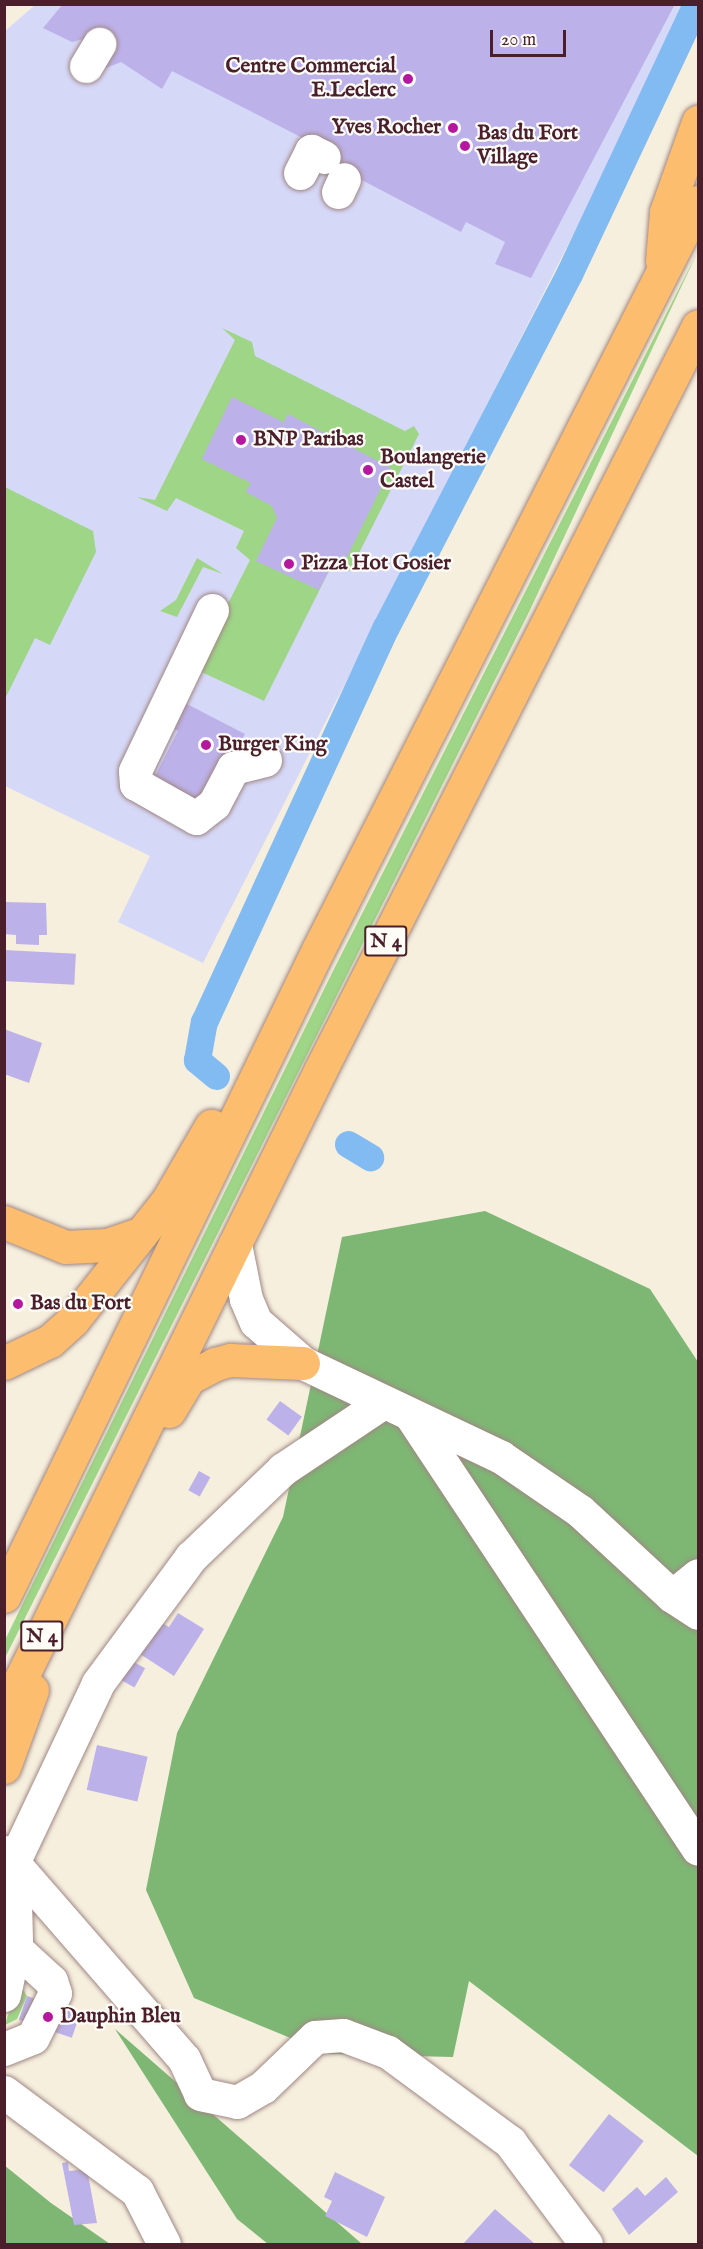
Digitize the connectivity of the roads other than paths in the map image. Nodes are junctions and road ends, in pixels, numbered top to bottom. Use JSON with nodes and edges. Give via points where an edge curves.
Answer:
{"nodes":[{"id":1,"x":699,"y":122,"type":"edge"},
{"id":2,"x":699,"y":202,"type":"edge"},
{"id":3,"x":661,"y":277,"type":"junction"},
{"id":4,"x":699,"y":326,"type":"edge"},
{"id":5,"x":212,"y":610,"type":"dead end"},
{"id":6,"x":265,"y":760,"type":"dead end"},
{"id":7,"x":318,"y":950,"type":"junction"},
{"id":8,"x":9,"y":1222,"type":"edge"},
{"id":9,"x":141,"y":1233,"type":"junction"},
{"id":10,"x":235,"y":1244,"type":"junction"},
{"id":11,"x":4,"y":1363,"type":"edge"},
{"id":12,"x":303,"y":1363,"type":"junction"},
{"id":13,"x":382,"y":1402,"type":"junction"},
{"id":14,"x":411,"y":1416,"type":"junction"},
{"id":15,"x":120,"y":1474,"type":"junction"},
{"id":16,"x":79,"y":1558,"type":"junction"},
{"id":17,"x":699,"y":1575,"type":"edge"},
{"id":18,"x":4,"y":1596,"type":"edge"},
{"id":19,"x":685,"y":1604,"type":"edge"},
{"id":20,"x":4,"y":1713,"type":"edge"},
{"id":21,"x":4,"y":1767,"type":"edge"},
{"id":22,"x":699,"y":1850,"type":"edge"},
{"id":23,"x":9,"y":1856,"type":"edge"},
{"id":24,"x":14,"y":1947,"type":"junction"},
{"id":25,"x":4,"y":1995,"type":"edge"},
{"id":26,"x":4,"y":2049,"type":"edge"},
{"id":27,"x":4,"y":2092,"type":"edge"},
{"id":28,"x":164,"y":2244,"type":"edge"},
{"id":29,"x":586,"y":2244,"type":"edge"}],
"edges":[{"from":1,"to":3,"type":"highway","via":[[666,212]]},
{"from":2,"to":3,"type":"highway","number":"N 4"},
{"from":3,"to":7,"type":"highway","number":"N 4"},
{"from":4,"to":10,"type":"highway","number":"N 4"},
{"from":5,"to":6,"type":"street","via":[[135,771],[135,784],[196,819],[214,804],[233,768]]},
{"from":7,"to":9,"type":"highway","via":[[168,1200]]},
{"from":7,"to":18,"type":"highway","number":"N 4"},
{"from":8,"to":9,"type":"highway","via":[[66,1247],[107,1245]]},
{"from":9,"to":11,"type":"highway","via":[[72,1320],[50,1341]]},
{"from":10,"to":12,"type":"street","via":[[246,1299],[256,1322]]},
{"from":10,"to":15,"type":"highway","number":"N 4"},
{"from":12,"to":13,"type":"street"},
{"from":12,"to":15,"type":"highway","via":[[230,1360],[189,1378]]},
{"from":13,"to":14,"type":"street"},
{"from":13,"to":23,"type":"street","via":[[283,1469],[191,1557],[98,1683]]},
{"from":14,"to":19,"type":"street","via":[[501,1456],[563,1499]]},
{"from":14,"to":22,"type":"street"},
{"from":15,"to":16,"type":"highway","number":"N 4"},
{"from":16,"to":20,"type":"highway","number":"N 4"},
{"from":16,"to":21,"type":"highway"},
{"from":17,"to":19,"type":"street"},
{"from":23,"to":24,"type":"street"},
{"from":23,"to":29,"type":"street","via":[[184,2059],[200,2094],[237,2102],[263,2086],[315,2037],[343,2035],[388,2052],[510,2142]]},
{"from":24,"to":25,"type":"street"},
{"from":24,"to":26,"type":"street","via":[[51,1981],[55,1993],[33,2037]]},
{"from":27,"to":28,"type":"street","via":[[137,2191]]}]}
